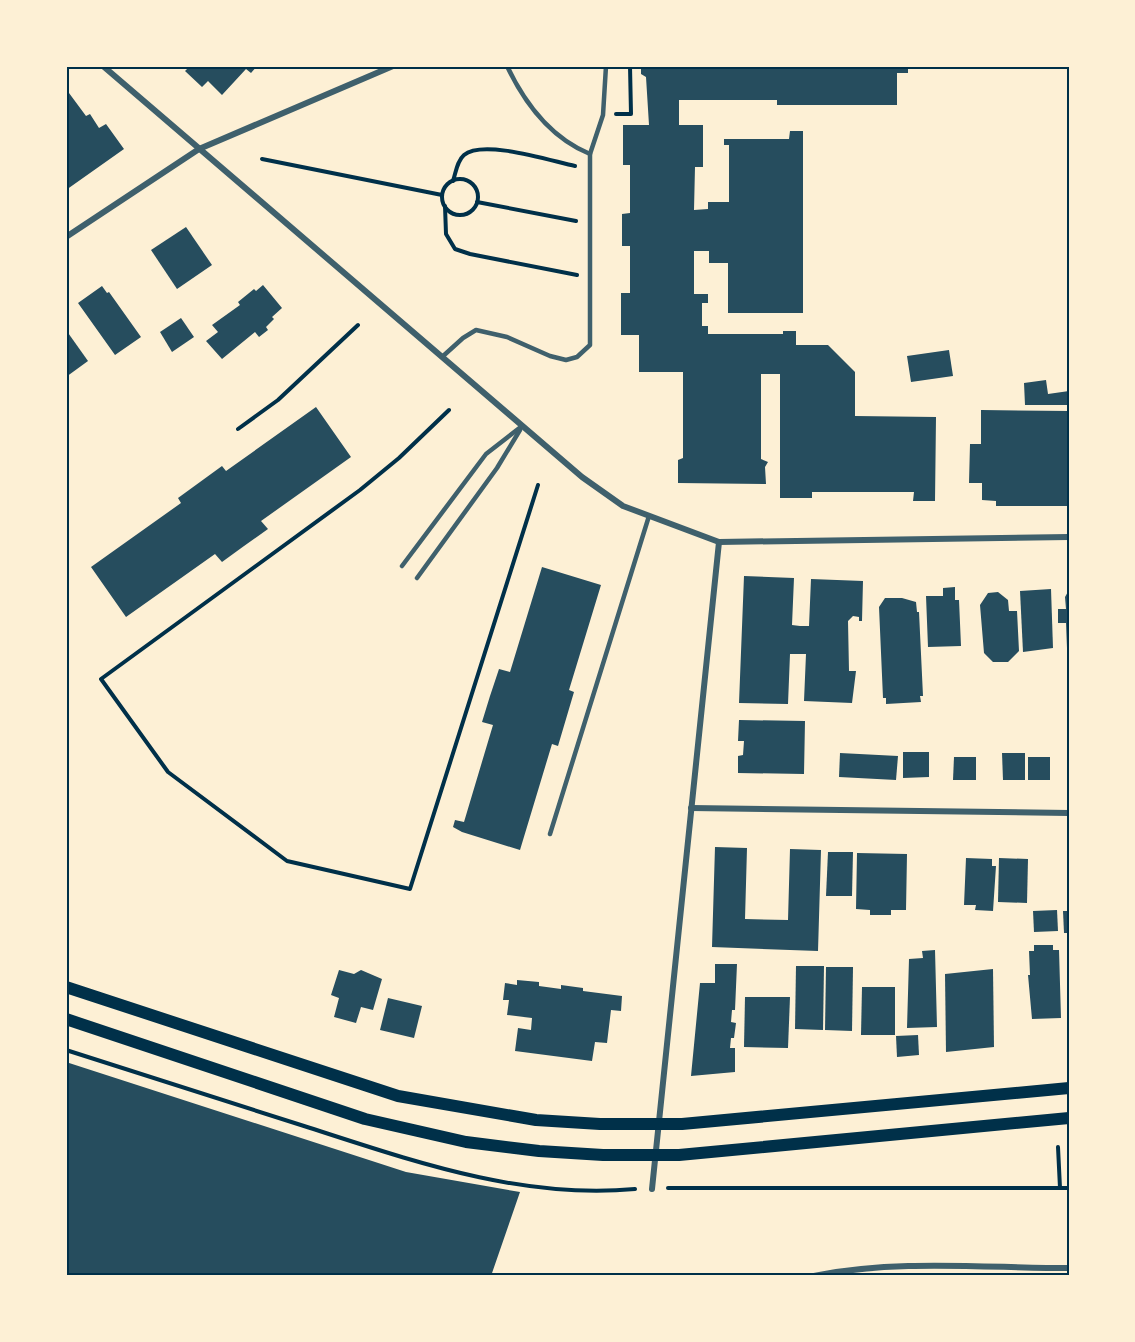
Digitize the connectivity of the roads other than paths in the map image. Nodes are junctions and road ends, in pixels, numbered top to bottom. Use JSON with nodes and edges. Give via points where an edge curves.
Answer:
{"nodes":[{"id":1,"x":103,"y":66,"type":"edge"},
{"id":2,"x":393,"y":66,"type":"edge"},
{"id":3,"x":507,"y":66,"type":"edge"},
{"id":4,"x":606,"y":66,"type":"edge"},
{"id":5,"x":199,"y":149,"type":"junction"},
{"id":6,"x":590,"y":154,"type":"junction"},
{"id":7,"x":66,"y":237,"type":"edge"},
{"id":8,"x":442,"y":357,"type":"junction"},
{"id":9,"x":522,"y":426,"type":"junction"},
{"id":10,"x":649,"y":516,"type":"junction"},
{"id":11,"x":1069,"y":537,"type":"edge"},
{"id":12,"x":719,"y":542,"type":"junction"},
{"id":13,"x":402,"y":566,"type":"dead end"},
{"id":14,"x":417,"y":578,"type":"dead end"},
{"id":15,"x":691,"y":808,"type":"junction"},
{"id":16,"x":1069,"y":813,"type":"edge"},
{"id":17,"x":550,"y":834,"type":"dead end"},
{"id":18,"x":66,"y":987,"type":"edge"},
{"id":19,"x":66,"y":1019,"type":"edge"},
{"id":20,"x":1069,"y":1088,"type":"edge"},
{"id":21,"x":1069,"y":1118,"type":"edge"},
{"id":22,"x":658,"y":1124,"type":"junction"},
{"id":23,"x":655,"y":1156,"type":"junction"},
{"id":24,"x":652,"y":1189,"type":"dead end"},
{"id":25,"x":1069,"y":1268,"type":"edge"},
{"id":26,"x":814,"y":1276,"type":"edge"}],
"edges":[{"from":1,"to":5,"type":"street"},
{"from":2,"to":5,"type":"street"},
{"from":3,"to":6,"type":"lane","via":[[528,103],[558,138]]},
{"from":4,"to":6,"type":"lane","via":[[603,115]]},
{"from":5,"to":7,"type":"street"},
{"from":5,"to":8,"type":"street"},
{"from":6,"to":8,"type":"lane","via":[[590,345],[577,357],[566,360],[507,337],[476,330]]},
{"from":8,"to":9,"type":"street"},
{"from":9,"to":10,"type":"street","via":[[582,477],[623,506]]},
{"from":9,"to":13,"type":"lane","via":[[486,454]]},
{"from":9,"to":14,"type":"lane","via":[[497,468]]},
{"from":10,"to":12,"type":"street"},
{"from":10,"to":17,"type":"lane"},
{"from":11,"to":12,"type":"street"},
{"from":12,"to":15,"type":"street"},
{"from":15,"to":16,"type":"street"},
{"from":15,"to":22,"type":"street"},
{"from":18,"to":22,"type":"main road","via":[[398,1096],[536,1120]]},
{"from":19,"to":23,"type":"main road","via":[[326,1107],[419,1132],[499,1147]]},
{"from":20,"to":22,"type":"main road"},
{"from":21,"to":23,"type":"main road"},
{"from":22,"to":23,"type":"street"},
{"from":23,"to":24,"type":"street"},
{"from":25,"to":26,"type":"street","via":[[902,1267]]}]}
